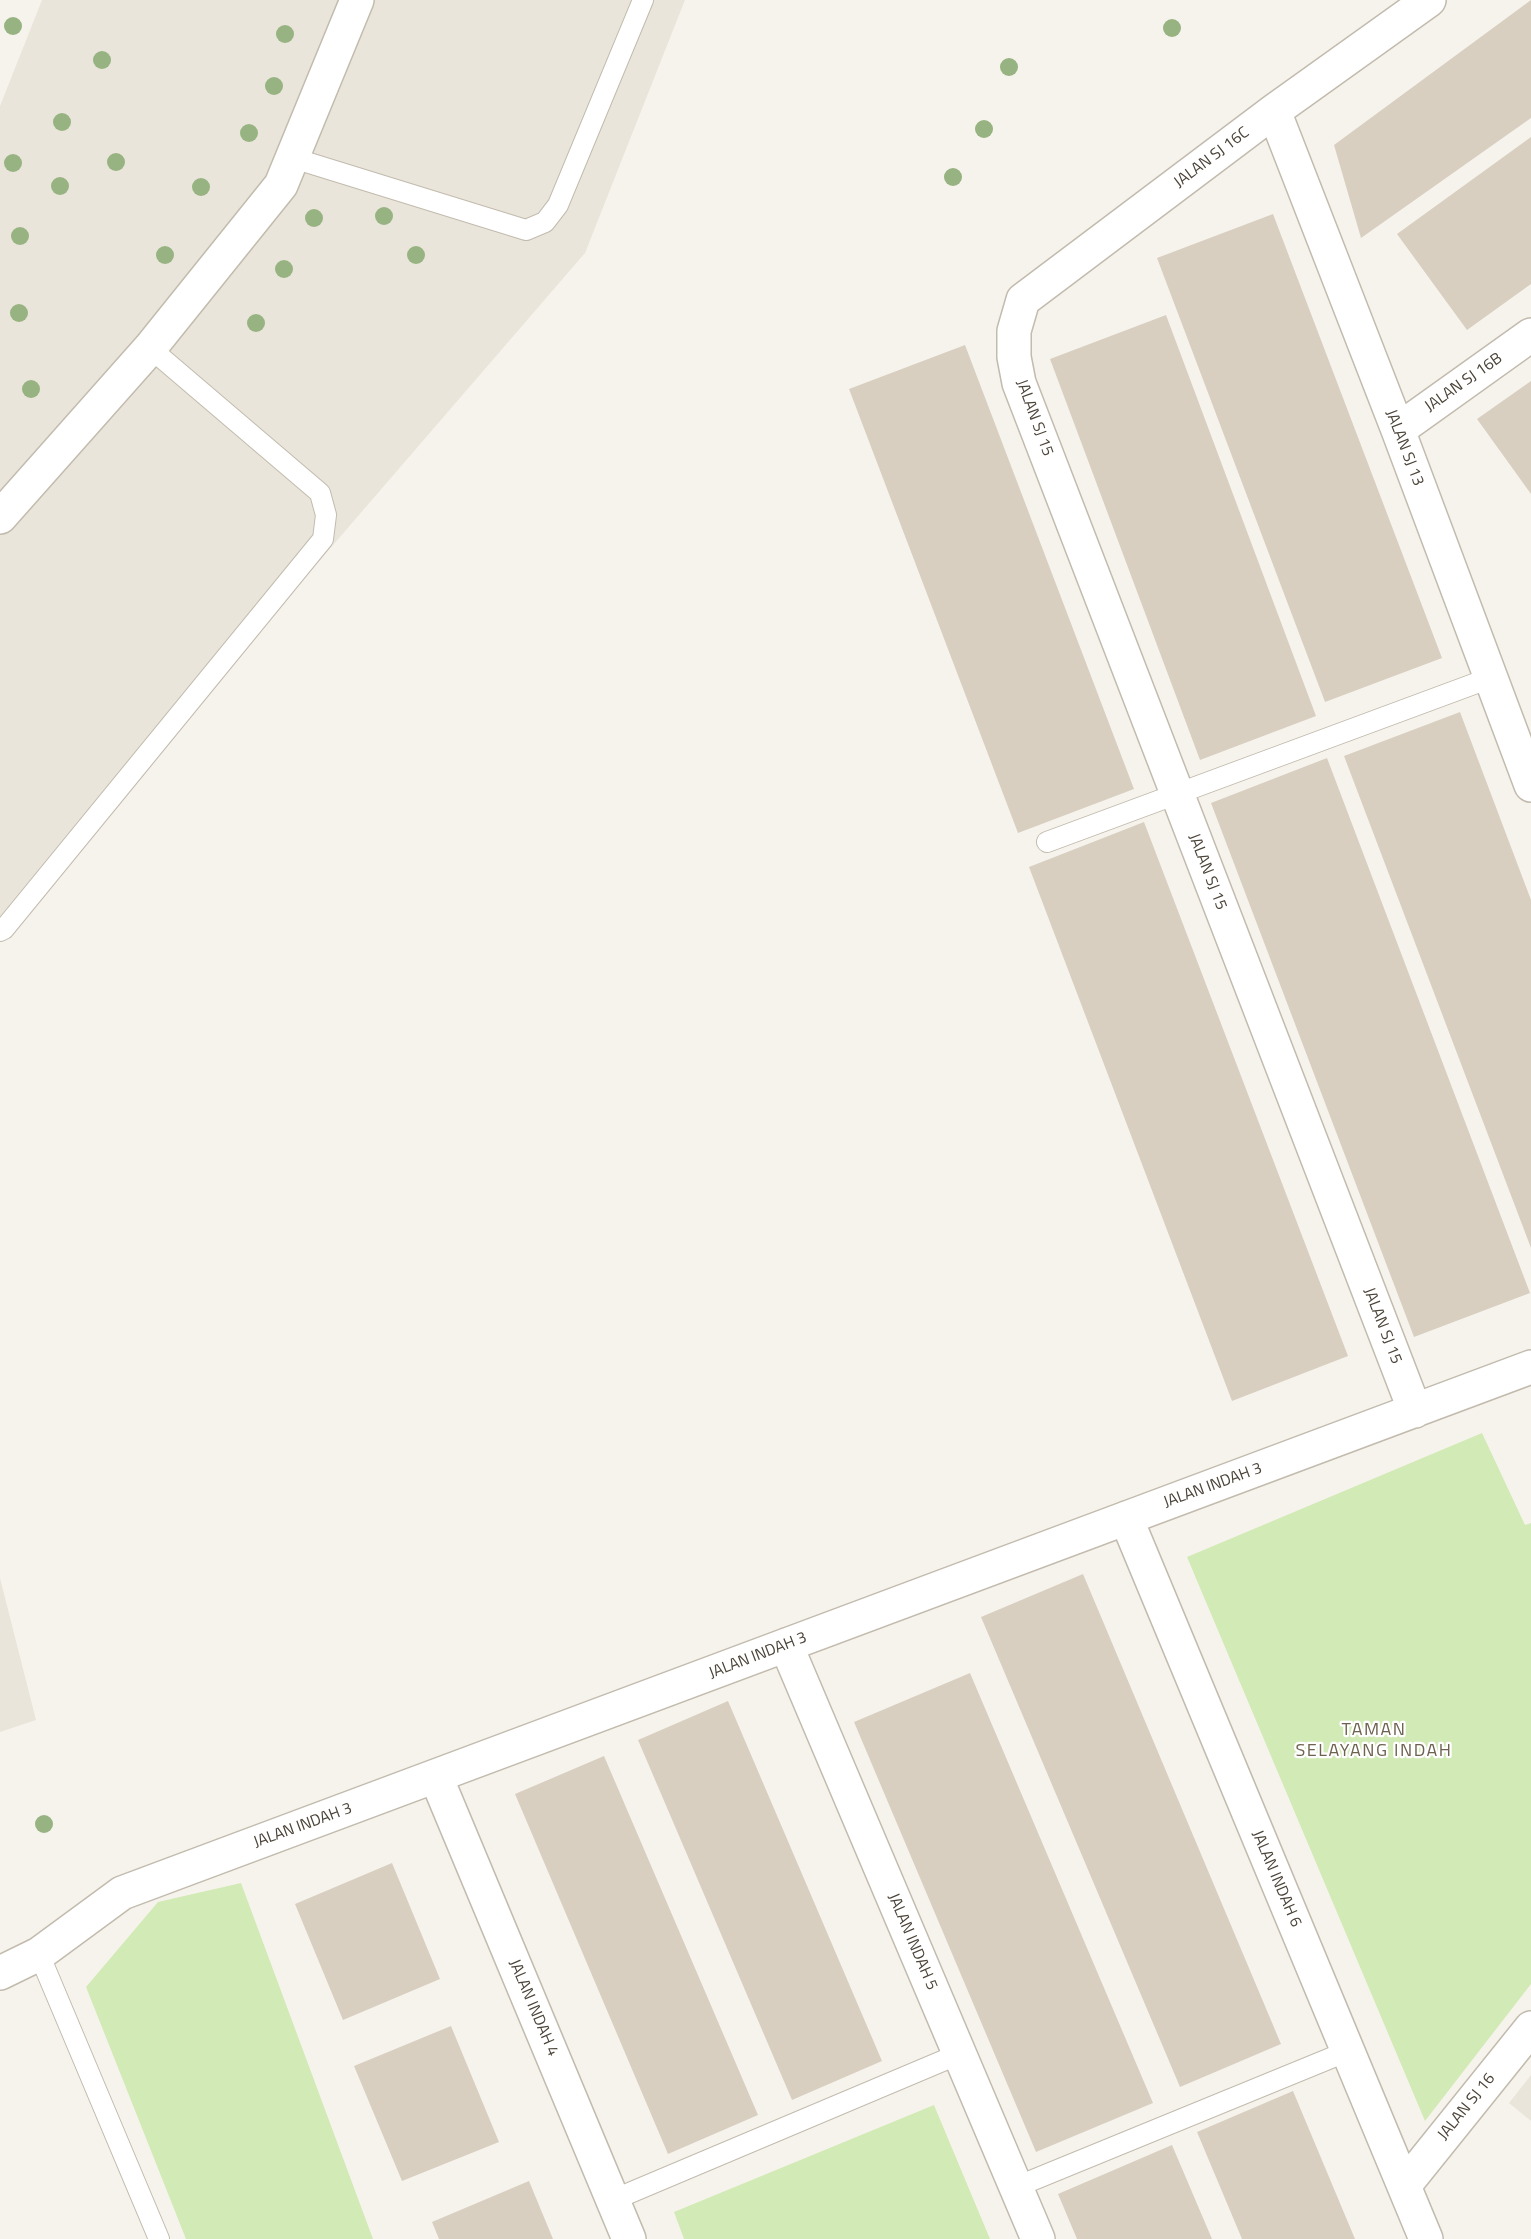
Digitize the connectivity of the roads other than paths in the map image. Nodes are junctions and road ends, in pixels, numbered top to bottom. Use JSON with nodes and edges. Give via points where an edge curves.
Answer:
{"nodes":[{"id":1,"x":357,"y":0,"type":"edge"},
{"id":2,"x":643,"y":0,"type":"edge"},
{"id":3,"x":1429,"y":0,"type":"edge"},
{"id":4,"x":1274,"y":111,"type":"junction"},
{"id":5,"x":293,"y":158,"type":"junction"},
{"id":6,"x":1014,"y":331,"type":"joint"},
{"id":7,"x":1531,"y":335,"type":"edge"},
{"id":8,"x":150,"y":348,"type":"junction"},
{"id":9,"x":1398,"y":430,"type":"junction"},
{"id":10,"x":0,"y":517,"type":"edge"},
{"id":11,"x":1490,"y":678,"type":"junction"},
{"id":12,"x":1525,"y":746,"type":"edge"},
{"id":13,"x":1531,"y":785,"type":"edge"},
{"id":14,"x":1177,"y":794,"type":"junction"},
{"id":15,"x":1047,"y":842,"type":"dead end"},
{"id":16,"x":0,"y":931,"type":"edge"},
{"id":17,"x":1531,"y":1367,"type":"edge"},
{"id":18,"x":1415,"y":1411,"type":"junction"},
{"id":19,"x":1126,"y":1518,"type":"junction"},
{"id":20,"x":786,"y":1645,"type":"junction"},
{"id":21,"x":436,"y":1777,"type":"junction"},
{"id":22,"x":39,"y":1954,"type":"junction"},
{"id":23,"x":0,"y":1973,"type":"edge"},
{"id":24,"x":1531,"y":2028,"type":"edge"},
{"id":25,"x":1348,"y":2051,"type":"junction"},
{"id":26,"x":959,"y":2054,"type":"junction"},
{"id":27,"x":1404,"y":2186,"type":"junction"},
{"id":28,"x":1016,"y":2187,"type":"junction"},
{"id":29,"x":613,"y":2200,"type":"junction"},
{"id":30,"x":159,"y":2239,"type":"edge"},
{"id":31,"x":630,"y":2239,"type":"edge"},
{"id":32,"x":1038,"y":2239,"type":"edge"},
{"id":33,"x":1426,"y":2239,"type":"edge"}],
"edges":[{"from":1,"to":5,"type":"street"},
{"from":2,"to":5,"type":"lane","via":[[558,206],[545,222],[526,230]]},
{"from":3,"to":4,"type":"street","name":"JALAN SJ 16C"},
{"from":4,"to":6,"type":"street","name":"JALAN SJ 16C","via":[[1023,300]]},
{"from":4,"to":9,"type":"street","name":"JALAN SJ 13"},
{"from":5,"to":8,"type":"street","via":[[281,185]]},
{"from":6,"to":14,"type":"street","name":"JALAN SJ 15","via":[[1019,383]]},
{"from":7,"to":9,"type":"street","name":"JALAN SJ 16B"},
{"from":8,"to":10,"type":"street"},
{"from":8,"to":16,"type":"lane","via":[[320,492],[326,515],[323,539]]},
{"from":9,"to":11,"type":"street","name":"JALAN SJ 13"},
{"from":11,"to":12,"type":"street","name":"JALAN SJ 13"},
{"from":11,"to":14,"type":"lane"},
{"from":12,"to":13,"type":"street","name":"JALAN SJ 13"},
{"from":14,"to":15,"type":"lane"},
{"from":14,"to":18,"type":"street","name":"JALAN SJ 15"},
{"from":17,"to":18,"type":"street","name":"JALAN INDAH 3"},
{"from":18,"to":19,"type":"street","name":"JALAN INDAH 3"},
{"from":19,"to":20,"type":"street","name":"JALAN INDAH 3"},
{"from":19,"to":25,"type":"street","name":"JALAN INDAH 6"},
{"from":20,"to":21,"type":"street","name":"JALAN INDAH 3"},
{"from":20,"to":26,"type":"street","name":"JALAN INDAH 5"},
{"from":21,"to":22,"type":"street","name":"JALAN INDAH 3","via":[[122,1893]]},
{"from":21,"to":29,"type":"street","name":"JALAN INDAH 4"},
{"from":22,"to":23,"type":"street","name":"JALAN INDAH 3"},
{"from":22,"to":30,"type":"lane"},
{"from":24,"to":27,"type":"street","name":"JALAN SJ 16"},
{"from":25,"to":27,"type":"street","name":"JALAN INDAH 6"},
{"from":25,"to":28,"type":"lane"},
{"from":26,"to":28,"type":"street","name":"JALAN INDAH 5"},
{"from":26,"to":29,"type":"lane"},
{"from":27,"to":33,"type":"street","name":"JALAN INDAH 6"},
{"from":28,"to":32,"type":"street","name":"JALAN INDAH 5"},
{"from":29,"to":31,"type":"street","name":"JALAN INDAH 4"}]}
